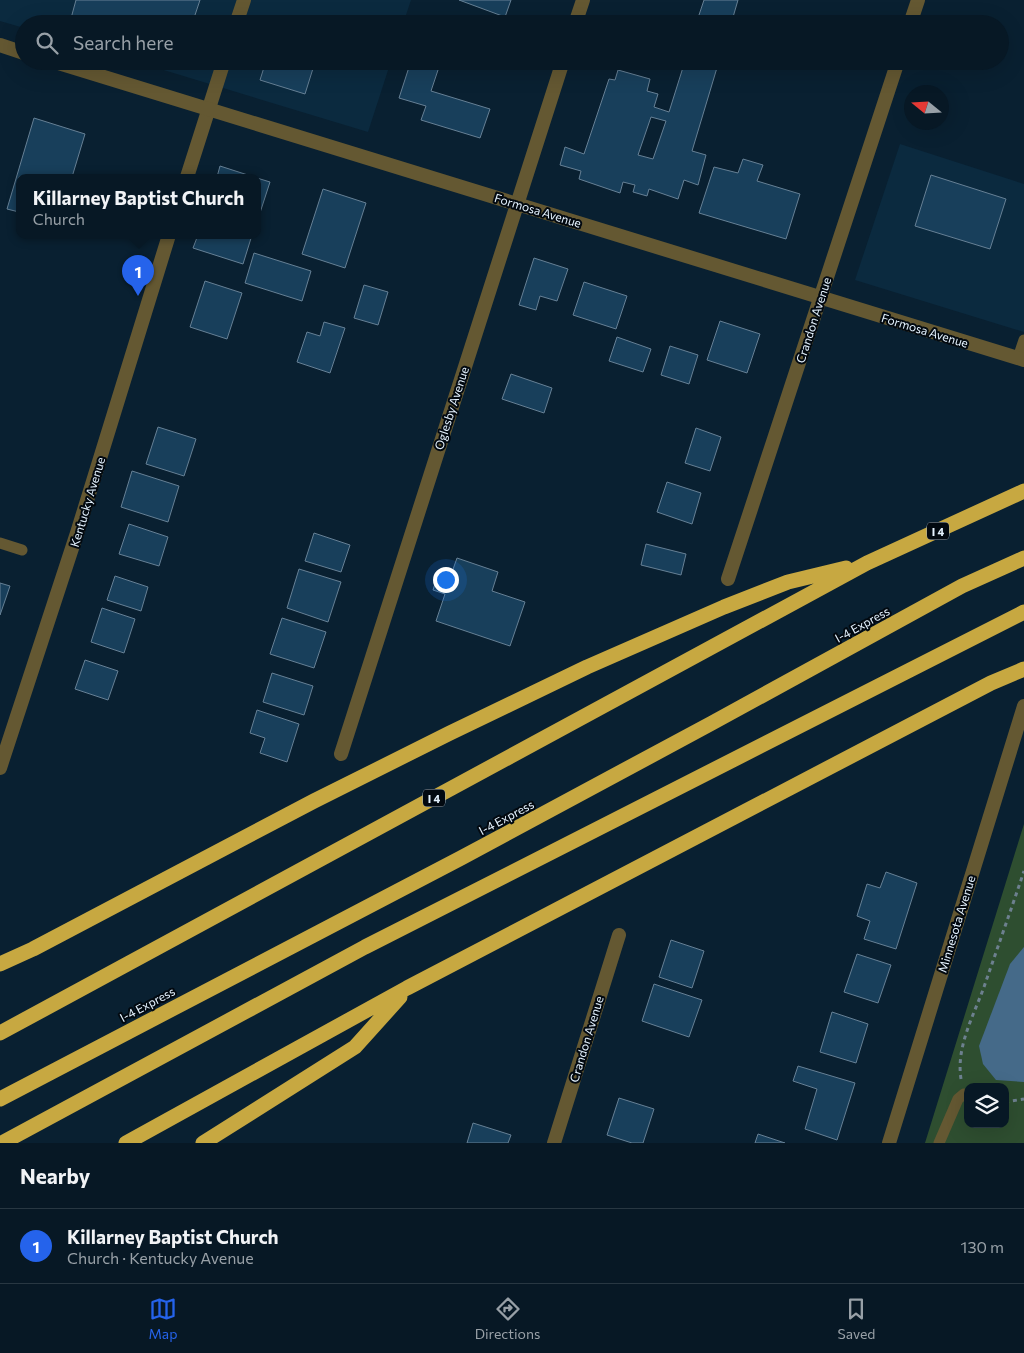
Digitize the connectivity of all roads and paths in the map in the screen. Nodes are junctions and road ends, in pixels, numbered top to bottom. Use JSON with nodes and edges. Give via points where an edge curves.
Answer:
{"nodes":[{"id":1,"x":244,"y":0,"type":"edge"},
{"id":2,"x":583,"y":0,"type":"edge"},
{"id":3,"x":918,"y":0,"type":"edge"},
{"id":4,"x":239,"y":15,"type":"edge"},
{"id":5,"x":578,"y":15,"type":"edge"},
{"id":6,"x":913,"y":15,"type":"edge"},
{"id":7,"x":0,"y":46,"type":"edge"},
{"id":8,"x":15,"y":50,"type":"edge"},
{"id":9,"x":82,"y":70,"type":"edge"},
{"id":10,"x":221,"y":70,"type":"edge"},
{"id":11,"x":560,"y":70,"type":"edge"},
{"id":12,"x":895,"y":70,"type":"edge"},
{"id":13,"x":208,"y":108,"type":"junction"},
{"id":14,"x":188,"y":174,"type":"edge"},
{"id":15,"x":516,"y":203,"type":"junction"},
{"id":16,"x":168,"y":239,"type":"edge"},
{"id":17,"x":820,"y":298,"type":"junction"},
{"id":18,"x":1024,"y":340,"type":"edge"},
{"id":19,"x":1021,"y":359,"type":"edge"},
{"id":20,"x":1024,"y":491,"type":"edge"},
{"id":21,"x":0,"y":544,"type":"edge"},
{"id":22,"x":22,"y":550,"type":"dead end"},
{"id":23,"x":1024,"y":558,"type":"edge"},
{"id":24,"x":867,"y":563,"type":"junction"},
{"id":25,"x":728,"y":579,"type":"dead end"},
{"id":26,"x":1024,"y":612,"type":"edge"},
{"id":27,"x":1024,"y":669,"type":"edge"},
{"id":28,"x":1024,"y":706,"type":"edge"},
{"id":29,"x":341,"y":754,"type":"dead end"},
{"id":30,"x":0,"y":768,"type":"edge"},
{"id":31,"x":1024,"y":871,"type":"edge"},
{"id":32,"x":619,"y":934,"type":"dead end"},
{"id":33,"x":0,"y":964,"type":"edge"},
{"id":34,"x":407,"y":988,"type":"junction"},
{"id":35,"x":0,"y":1033,"type":"edge"},
{"id":36,"x":964,"y":1094,"type":"joint"},
{"id":37,"x":0,"y":1099,"type":"edge"},
{"id":38,"x":1024,"y":1099,"type":"edge"},
{"id":39,"x":1009,"y":1101,"type":"edge"},
{"id":40,"x":2,"y":1143,"type":"edge"},
{"id":41,"x":126,"y":1143,"type":"edge"},
{"id":42,"x":203,"y":1143,"type":"edge"},
{"id":43,"x":554,"y":1143,"type":"edge"},
{"id":44,"x":889,"y":1143,"type":"edge"},
{"id":45,"x":939,"y":1143,"type":"edge"}],
"edges":[{"from":1,"to":4,"type":"street"},
{"from":2,"to":5,"type":"street"},
{"from":3,"to":6,"type":"street"},
{"from":7,"to":8,"type":"street"},
{"from":9,"to":13,"type":"street","name":"Formosa Avenue"},
{"from":10,"to":13,"type":"street"},
{"from":11,"to":15,"type":"street","name":"Oglesby Avenue"},
{"from":12,"to":17,"type":"street","name":"Crandon Avenue"},
{"from":13,"to":14,"type":"street"},
{"from":13,"to":15,"type":"street","name":"Formosa Avenue"},
{"from":15,"to":17,"type":"street","name":"Formosa Avenue"},
{"from":15,"to":29,"type":"street","name":"Oglesby Avenue"},
{"from":16,"to":30,"type":"street","name":"Kentucky Avenue","via":[[77,534]]},
{"from":17,"to":19,"type":"street","name":"Formosa Avenue"},
{"from":17,"to":25,"type":"street","name":"Crandon Avenue"},
{"from":18,"to":19,"type":"lane"},
{"from":20,"to":24,"type":"highway","number":"I 4"},
{"from":21,"to":22,"type":"lane"},
{"from":23,"to":37,"type":"highway","name":"I-4 Express","via":[[962,586],[461,858]]},
{"from":24,"to":33,"type":"highway","via":[[788,582],[586,667],[314,801]]},
{"from":24,"to":35,"type":"highway","number":"I 4"},
{"from":26,"to":40,"type":"highway","via":[[365,947]]},
{"from":27,"to":34,"type":"highway","via":[[991,683]]},
{"from":28,"to":44,"type":"street","name":"Minnesota Avenue"},
{"from":31,"to":36,"type":"path","via":[[970,1019],[959,1066]]},
{"from":32,"to":43,"type":"street","name":"Crandon Avenue"},
{"from":34,"to":41,"type":"highway"},
{"from":34,"to":42,"type":"highway","via":[[355,1046]]},
{"from":36,"to":45,"type":"lane","via":[[958,1099]]},
{"from":38,"to":39,"type":"path"}]}
